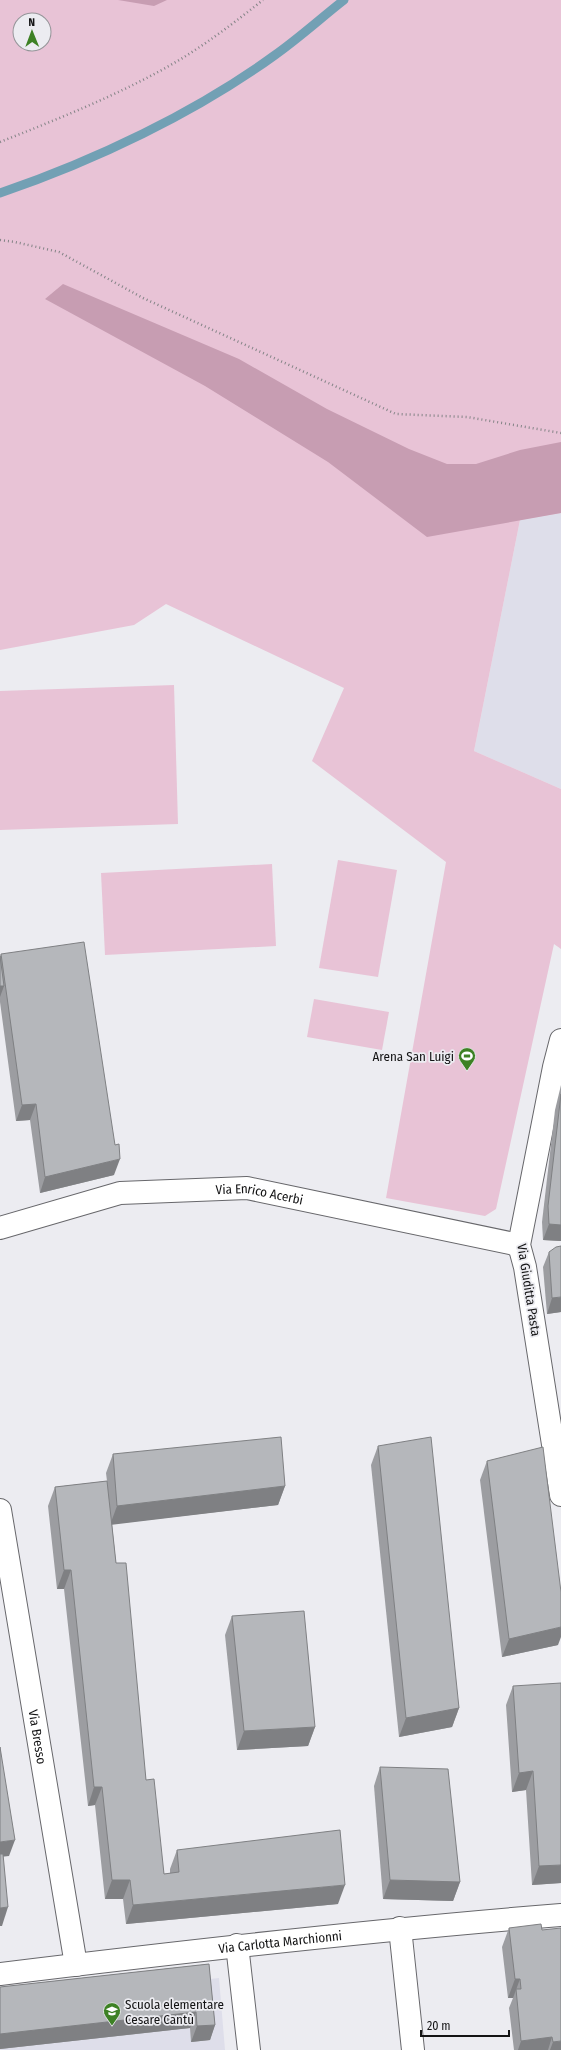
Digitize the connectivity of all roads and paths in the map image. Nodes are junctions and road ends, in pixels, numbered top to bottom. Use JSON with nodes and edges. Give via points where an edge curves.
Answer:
{"nodes":[{"id":1,"x":263,"y":0,"type":"edge"},
{"id":2,"x":0,"y":142,"type":"edge"},
{"id":3,"x":0,"y":240,"type":"edge"},
{"id":4,"x":561,"y":433,"type":"edge"},
{"id":5,"x":561,"y":1040,"type":"edge"},
{"id":6,"x":0,"y":1228,"type":"edge"},
{"id":7,"x":519,"y":1245,"type":"junction"},
{"id":8,"x":561,"y":1495,"type":"edge"},
{"id":9,"x":0,"y":1510,"type":"edge"},
{"id":10,"x":561,"y":1915,"type":"edge"},
{"id":11,"x":400,"y":1928,"type":"junction"},
{"id":12,"x":237,"y":1945,"type":"junction"},
{"id":13,"x":76,"y":1965,"type":"junction"},
{"id":14,"x":0,"y":1974,"type":"edge"},
{"id":15,"x":249,"y":2050,"type":"edge"},
{"id":16,"x":413,"y":2050,"type":"edge"}],
"edges":[{"from":1,"to":2,"type":"path","via":[[221,33],[159,72],[53,121]]},
{"from":3,"to":4,"type":"path","via":[[59,252],[143,298],[396,414],[467,417]]},
{"from":5,"to":7,"type":"street","name":"Via Giuditta Pasta"},
{"from":6,"to":7,"type":"street","name":"Via Enrico Acerbi","via":[[120,1194],[248,1188]]},
{"from":7,"to":8,"type":"street","name":"Via Giuditta Pasta","via":[[525,1267]]},
{"from":9,"to":13,"type":"street","name":"Via Bresso"},
{"from":10,"to":11,"type":"street","name":"Via Carlotta Marchionni"},
{"from":11,"to":12,"type":"street","name":"Via Carlotta Marchionni"},
{"from":11,"to":16,"type":"street"},
{"from":12,"to":13,"type":"street","name":"Via Carlotta Marchionni"},
{"from":12,"to":15,"type":"street"},
{"from":13,"to":14,"type":"street","name":"Via Carlotta Marchionni"}]}
